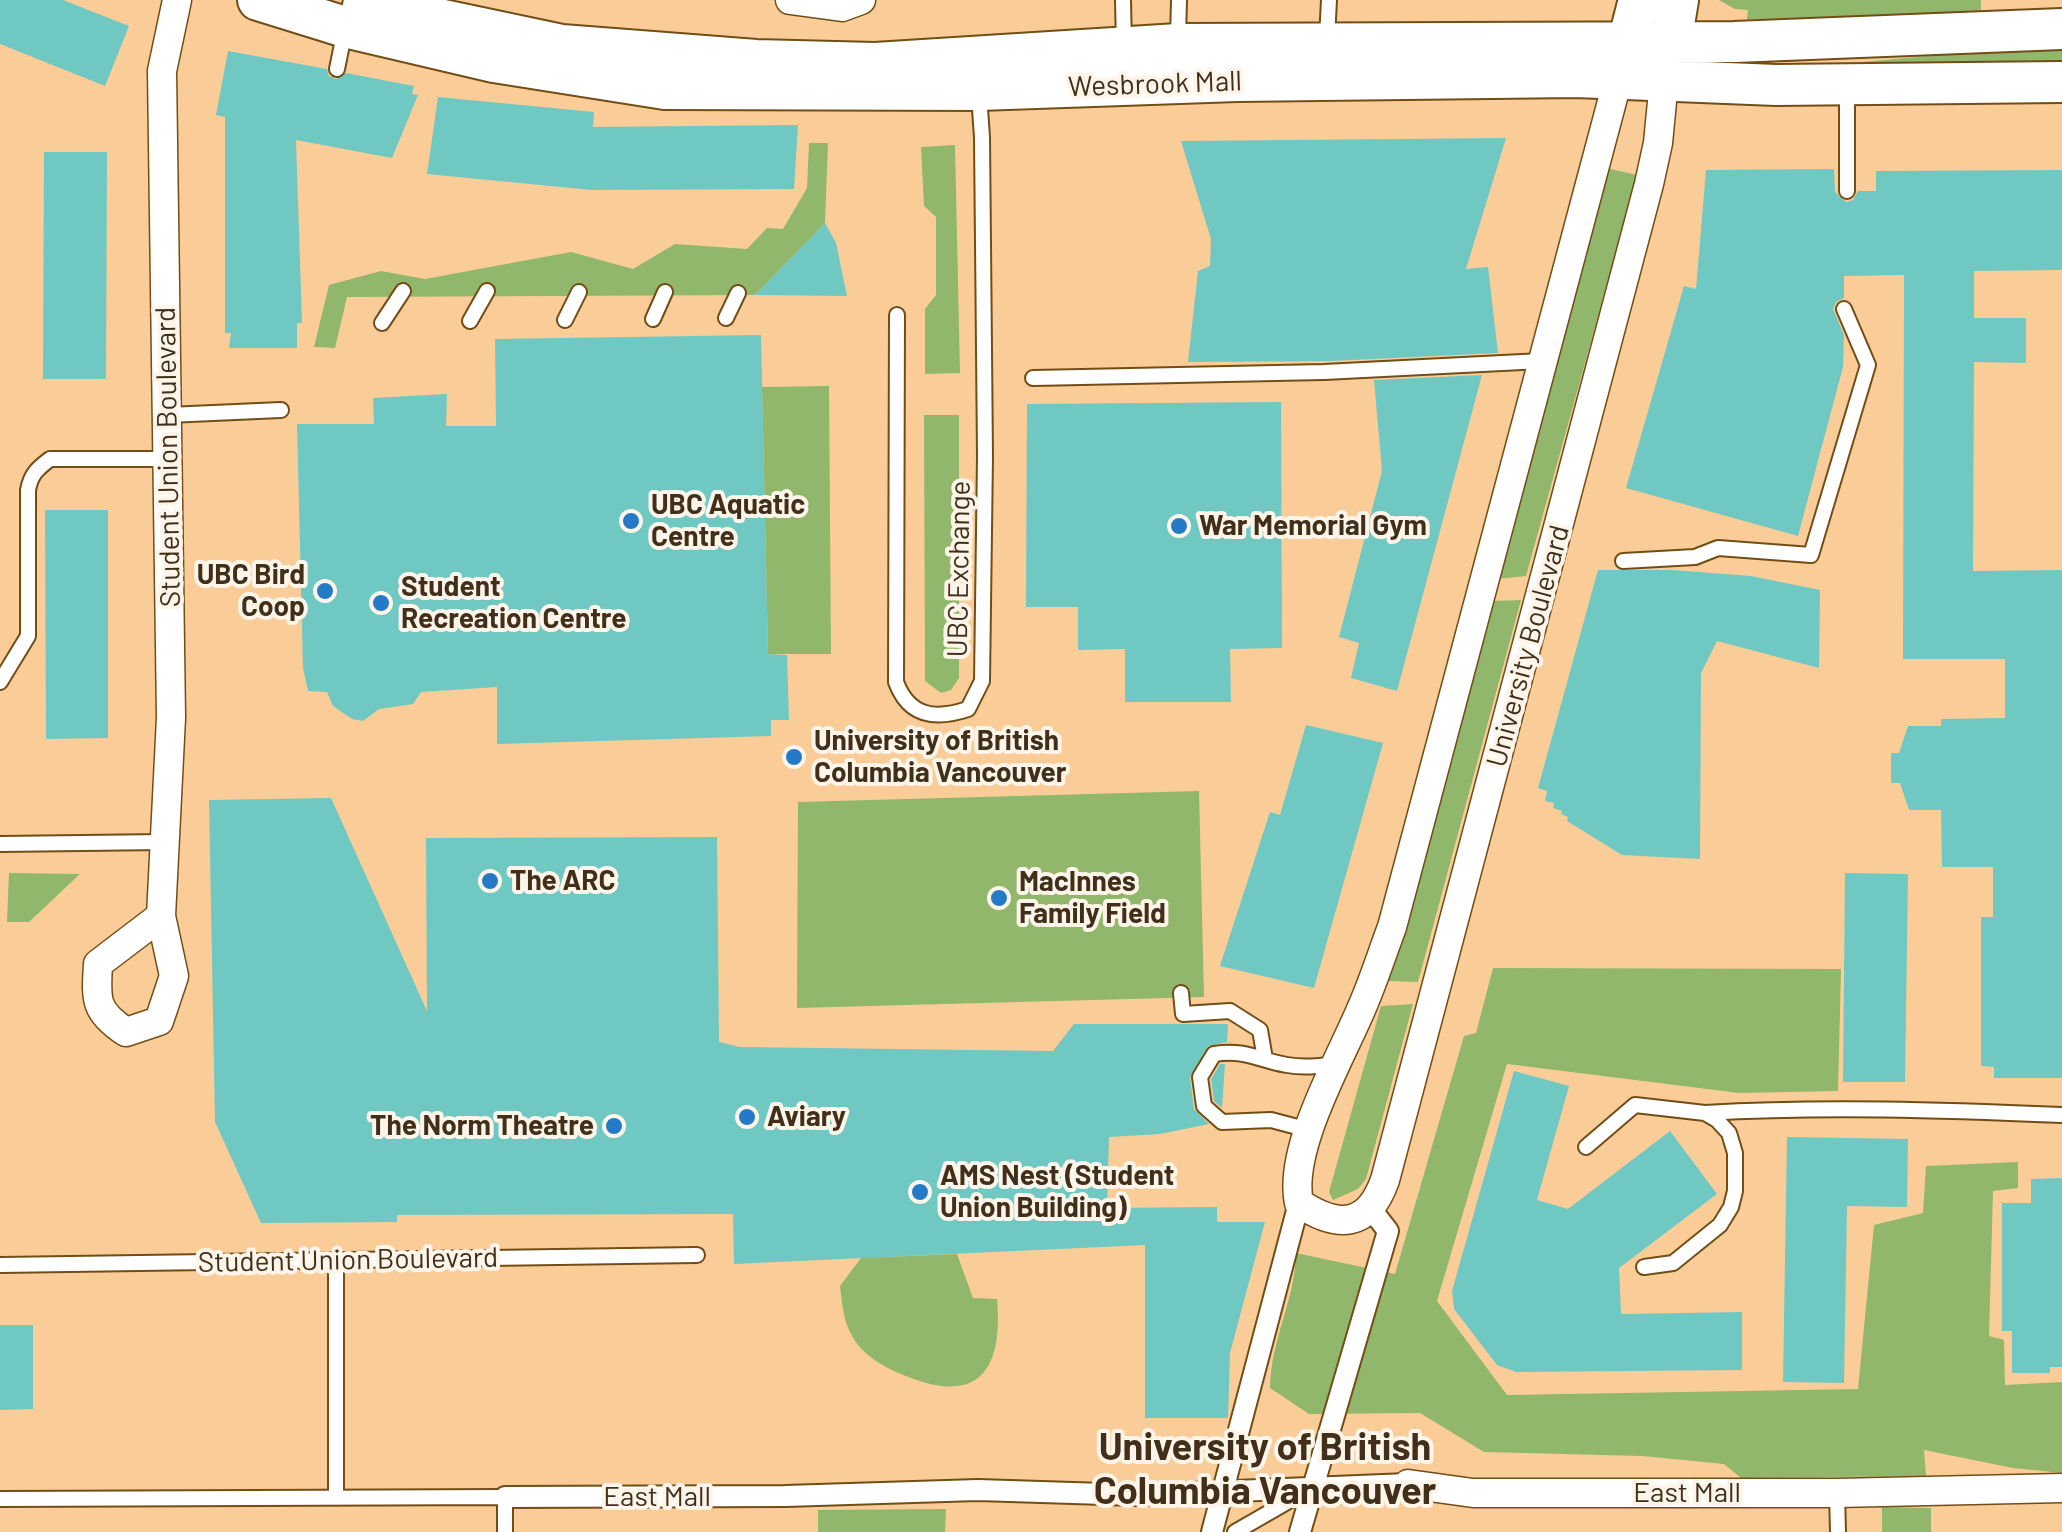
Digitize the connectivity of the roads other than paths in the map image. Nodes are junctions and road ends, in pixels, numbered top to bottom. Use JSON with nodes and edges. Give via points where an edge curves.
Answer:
{"nodes":[{"id":1,"x":176,"y":0,"type":"edge"},
{"id":2,"x":258,"y":0,"type":"edge"},
{"id":3,"x":790,"y":0,"type":"edge"},
{"id":4,"x":860,"y":0,"type":"edge"},
{"id":5,"x":1124,"y":0,"type":"edge"},
{"id":6,"x":1180,"y":0,"type":"edge"},
{"id":7,"x":1329,"y":0,"type":"edge"},
{"id":8,"x":1639,"y":0,"type":"edge"},
{"id":9,"x":1678,"y":0,"type":"edge"},
{"id":10,"x":349,"y":9,"type":"edge"},
{"id":11,"x":2062,"y":29,"type":"edge"},
{"id":12,"x":1178,"y":44,"type":"junction"},
{"id":13,"x":1327,"y":44,"type":"junction"},
{"id":14,"x":1124,"y":47,"type":"junction"},
{"id":15,"x":1623,"y":61,"type":"junction"},
{"id":16,"x":1668,"y":62,"type":"junction"},
{"id":17,"x":337,"y":70,"type":"dead end"},
{"id":18,"x":979,"y":74,"type":"junction"},
{"id":19,"x":2062,"y":82,"type":"edge"},
{"id":20,"x":1846,"y":85,"type":"junction"},
{"id":21,"x":1847,"y":191,"type":"dead end"},
{"id":22,"x":402,"y":291,"type":"dead end"},
{"id":23,"x":487,"y":291,"type":"dead end"},
{"id":24,"x":579,"y":292,"type":"dead end"},
{"id":25,"x":665,"y":292,"type":"dead end"},
{"id":26,"x":738,"y":293,"type":"dead end"},
{"id":27,"x":1844,"y":308,"type":"dead end"},
{"id":28,"x":897,"y":316,"type":"dead end"},
{"id":29,"x":726,"y":318,"type":"dead end"},
{"id":30,"x":654,"y":319,"type":"dead end"},
{"id":31,"x":566,"y":320,"type":"dead end"},
{"id":32,"x":470,"y":321,"type":"dead end"},
{"id":33,"x":382,"y":323,"type":"dead end"},
{"id":34,"x":1543,"y":360,"type":"junction"},
{"id":35,"x":1034,"y":378,"type":"dead end"},
{"id":36,"x":281,"y":410,"type":"dead end"},
{"id":37,"x":168,"y":414,"type":"junction"},
{"id":38,"x":168,"y":458,"type":"junction"},
{"id":39,"x":1623,"y":561,"type":"dead end"},
{"id":40,"x":0,"y":682,"type":"edge"},
{"id":41,"x":164,"y":842,"type":"junction"},
{"id":42,"x":0,"y":844,"type":"edge"},
{"id":43,"x":161,"y":916,"type":"dead end"},
{"id":44,"x":1181,"y":993,"type":"dead end"},
{"id":45,"x":1265,"y":1058,"type":"junction"},
{"id":46,"x":1337,"y":1064,"type":"junction"},
{"id":47,"x":1704,"y":1113,"type":"junction"},
{"id":48,"x":2062,"y":1115,"type":"edge"},
{"id":49,"x":1308,"y":1130,"type":"junction"},
{"id":50,"x":1586,"y":1148,"type":"dead end"},
{"id":51,"x":1300,"y":1203,"type":"junction"},
{"id":52,"x":1371,"y":1208,"type":"junction"},
{"id":53,"x":697,"y":1255,"type":"dead end"},
{"id":54,"x":336,"y":1260,"type":"junction"},
{"id":55,"x":0,"y":1265,"type":"edge"},
{"id":56,"x":1644,"y":1267,"type":"dead end"},
{"id":57,"x":1408,"y":1484,"type":"joint"},
{"id":58,"x":1313,"y":1487,"type":"junction"},
{"id":59,"x":2062,"y":1488,"type":"edge"},
{"id":60,"x":1221,"y":1493,"type":"junction"},
{"id":61,"x":1837,"y":1493,"type":"junction"},
{"id":62,"x":336,"y":1496,"type":"junction"},
{"id":63,"x":504,"y":1497,"type":"junction"},
{"id":64,"x":0,"y":1499,"type":"edge"},
{"id":65,"x":505,"y":1532,"type":"edge"},
{"id":66,"x":1212,"y":1532,"type":"edge"},
{"id":67,"x":1235,"y":1532,"type":"edge"},
{"id":68,"x":1300,"y":1532,"type":"edge"},
{"id":69,"x":1838,"y":1532,"type":"edge"}],
"edges":[{"from":1,"to":37,"type":"street","name":"Student Union Boulevard","via":[[162,71]]},
{"from":2,"to":10,"type":"main road","name":"Wesbrook Mall"},
{"from":3,"to":4,"type":"street","via":[[842,7]]},
{"from":5,"to":14,"type":"lane"},
{"from":6,"to":12,"type":"lane"},
{"from":7,"to":13,"type":"lane"},
{"from":8,"to":15,"type":"main road","name":"University Boulevard"},
{"from":9,"to":16,"type":"main road","name":"University Boulevard"},
{"from":10,"to":17,"type":"lane"},
{"from":10,"to":18,"type":"main road","name":"Wesbrook Mall","via":[[494,62],[665,89]]},
{"from":11,"to":16,"type":"main road","name":"Wesbrook Mall"},
{"from":12,"to":13,"type":"main road","name":"Wesbrook Mall"},
{"from":12,"to":14,"type":"main road","name":"Wesbrook Mall"},
{"from":13,"to":15,"type":"main road","name":"Wesbrook Mall"},
{"from":14,"to":18,"type":"main road","name":"Wesbrook Mall"},
{"from":15,"to":16,"type":"main road","name":"Wesbrook Mall"},
{"from":15,"to":18,"type":"main road","name":"Wesbrook Mall","via":[[1238,81]]},
{"from":15,"to":34,"type":"street","name":"University Boulevard"},
{"from":16,"to":20,"type":"main road","name":"Wesbrook Mall"},
{"from":16,"to":52,"type":"street","name":"University Boulevard","via":[[1649,184],[1385,1180]]},
{"from":18,"to":28,"type":"lane","name":"UBC Exchange","via":[[982,681],[968,708],[946,716],[904,702],[896,682]]},
{"from":19,"to":20,"type":"main road","name":"Wesbrook Mall"},
{"from":20,"to":21,"type":"lane"},
{"from":22,"to":33,"type":"lane"},
{"from":23,"to":32,"type":"lane"},
{"from":24,"to":31,"type":"lane"},
{"from":25,"to":30,"type":"lane"},
{"from":26,"to":29,"type":"lane"},
{"from":27,"to":39,"type":"lane","via":[[1868,364],[1810,555],[1718,548],[1695,557]]},
{"from":34,"to":35,"type":"lane"},
{"from":34,"to":46,"type":"street","name":"University Boulevard","via":[[1392,927]]},
{"from":36,"to":37,"type":"lane"},
{"from":37,"to":38,"type":"street","name":"Student Union Boulevard"},
{"from":38,"to":40,"type":"lane","via":[[50,459],[30,477],[28,636]]},
{"from":38,"to":41,"type":"street","name":"Student Union Boulevard","via":[[171,718]]},
{"from":41,"to":42,"type":"lane"},
{"from":41,"to":43,"type":"street","name":"Student Union Boulevard"},
{"from":44,"to":45,"type":"lane","via":[[1183,1014],[1230,1011],[1260,1030]]},
{"from":45,"to":46,"type":"lane","via":[[1285,1065]]},
{"from":45,"to":49,"type":"lane","via":[[1214,1054],[1200,1077],[1204,1106],[1222,1122],[1270,1120]]},
{"from":46,"to":49,"type":"street","name":"University Boulevard"},
{"from":47,"to":48,"type":"lane","via":[[1776,1108]]},
{"from":47,"to":50,"type":"lane","via":[[1634,1105]]},
{"from":47,"to":56,"type":"lane","via":[[1729,1133],[1735,1153],[1731,1208],[1673,1263]]},
{"from":49,"to":51,"type":"street","name":"University Boulevard","via":[[1296,1185]]},
{"from":51,"to":52,"type":"street","via":[[1342,1222]]},
{"from":51,"to":60,"type":"street","name":"University Boulevard"},
{"from":52,"to":58,"type":"street","via":[[1388,1231]]},
{"from":53,"to":54,"type":"lane","name":"Student Union Boulevard"},
{"from":54,"to":55,"type":"lane","name":"Student Union Boulevard"},
{"from":54,"to":62,"type":"lane"},
{"from":57,"to":58,"type":"street","name":"East Mall"},
{"from":57,"to":61,"type":"street","name":"East Mall","via":[[1473,1494]]},
{"from":58,"to":60,"type":"street","name":"East Mall"},
{"from":58,"to":67,"type":"lane","name":"East Mall"},
{"from":58,"to":68,"type":"street"},
{"from":59,"to":61,"type":"street","name":"East Mall"},
{"from":60,"to":63,"type":"street","name":"East Mall"},
{"from":60,"to":66,"type":"street","name":"University Boulevard"},
{"from":61,"to":69,"type":"lane"},
{"from":62,"to":63,"type":"lane","name":"East Mall"},
{"from":62,"to":64,"type":"lane","name":"East Mall"},
{"from":63,"to":65,"type":"lane"}]}
